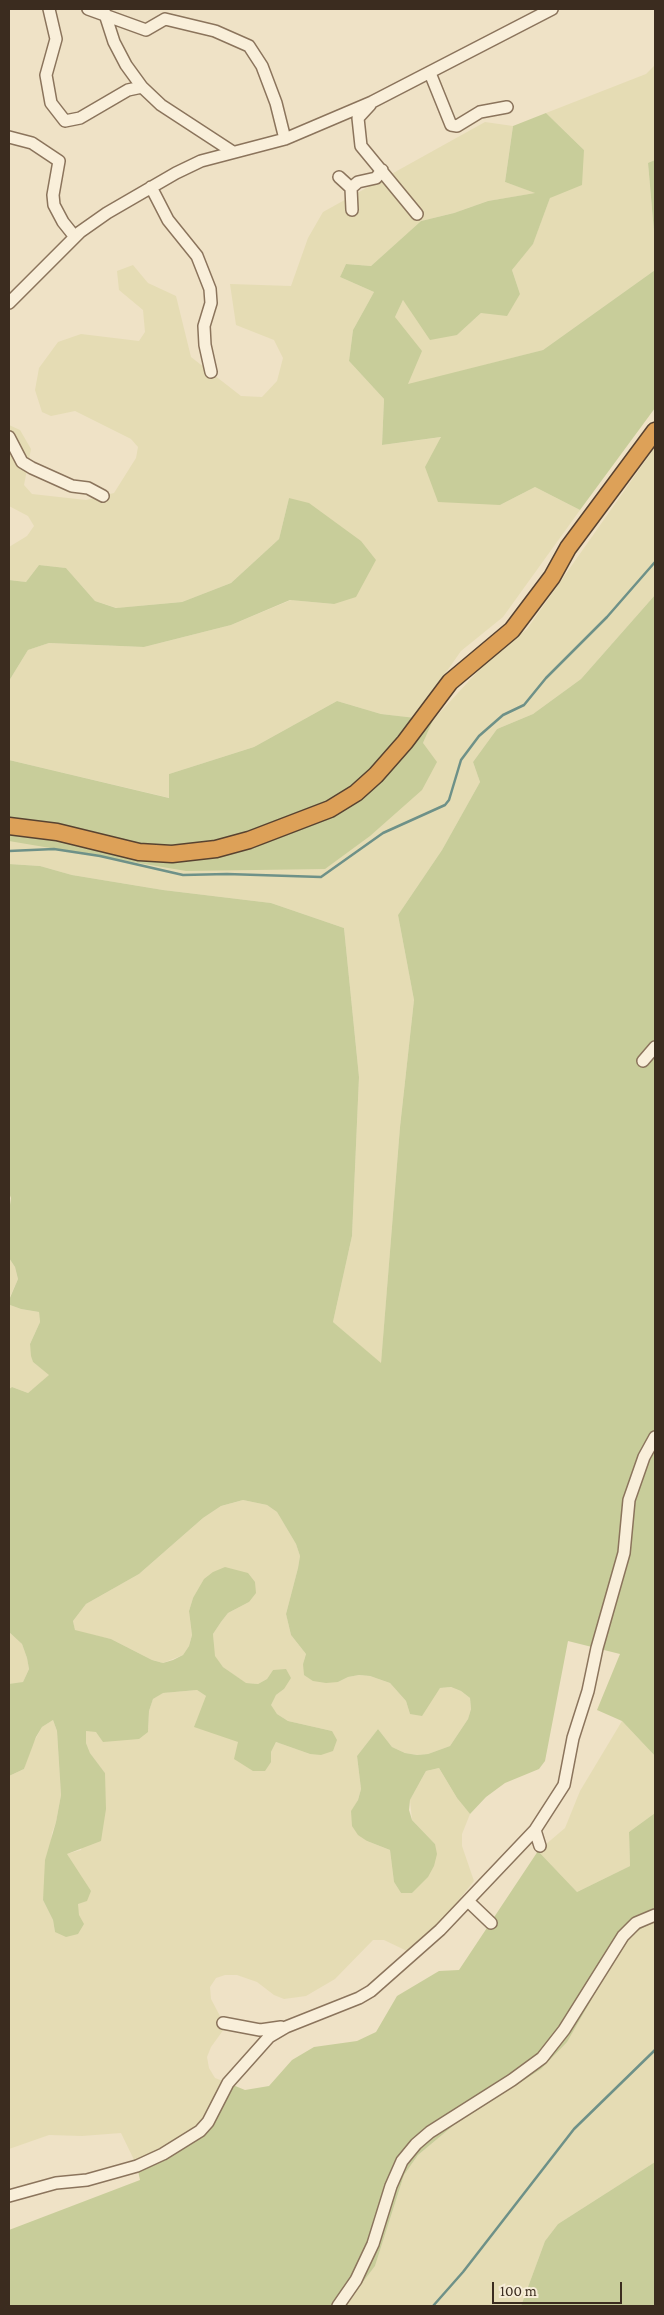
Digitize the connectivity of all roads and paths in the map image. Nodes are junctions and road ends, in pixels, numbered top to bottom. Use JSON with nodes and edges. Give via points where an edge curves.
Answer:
{"nodes":[{"id":1,"x":48,"y":9,"type":"edge"},
{"id":2,"x":88,"y":9,"type":"edge"},
{"id":3,"x":552,"y":9,"type":"edge"},
{"id":4,"x":104,"y":12,"type":"edge"},
{"id":5,"x":162,"y":14,"type":"edge"},
{"id":6,"x":430,"y":73,"type":"junction"},
{"id":7,"x":142,"y":86,"type":"junction"},
{"id":8,"x":372,"y":102,"type":"junction"},
{"id":9,"x":507,"y":107,"type":"dead end"},
{"id":10,"x":9,"y":136,"type":"edge"},
{"id":11,"x":285,"y":139,"type":"junction"},
{"id":12,"x":233,"y":152,"type":"junction"},
{"id":13,"x":382,"y":170,"type":"junction"},
{"id":14,"x":339,"y":177,"type":"dead end"},
{"id":15,"x":151,"y":187,"type":"junction"},
{"id":16,"x":351,"y":188,"type":"junction"},
{"id":17,"x":352,"y":210,"type":"dead end"},
{"id":18,"x":416,"y":214,"type":"dead end"},
{"id":19,"x":75,"y":237,"type":"junction"},
{"id":20,"x":9,"y":304,"type":"edge"},
{"id":21,"x":211,"y":372,"type":"dead end"},
{"id":22,"x":655,"y":431,"type":"edge"},
{"id":23,"x":9,"y":437,"type":"edge"},
{"id":24,"x":103,"y":496,"type":"dead end"},
{"id":25,"x":9,"y":826,"type":"edge"},
{"id":26,"x":655,"y":1047,"type":"edge"},
{"id":27,"x":642,"y":1061,"type":"dead end"},
{"id":28,"x":655,"y":1437,"type":"edge"},
{"id":29,"x":535,"y":1830,"type":"junction"},
{"id":30,"x":540,"y":1846,"type":"dead end"},
{"id":31,"x":468,"y":1901,"type":"junction"},
{"id":32,"x":655,"y":1915,"type":"edge"},
{"id":33,"x":491,"y":1923,"type":"dead end"},
{"id":34,"x":222,"y":2024,"type":"dead end"},
{"id":35,"x":286,"y":2027,"type":"junction"},
{"id":36,"x":9,"y":2196,"type":"edge"},
{"id":37,"x":338,"y":2306,"type":"edge"}],
"edges":[{"from":1,"to":7,"type":"street","via":[[56,39],[46,75],[51,103],[65,121],[80,118],[128,90]]},
{"from":2,"to":4,"type":"street"},
{"from":3,"to":6,"type":"street"},
{"from":4,"to":5,"type":"street","via":[[146,30]]},
{"from":4,"to":7,"type":"street","via":[[126,66]]},
{"from":5,"to":11,"type":"street","via":[[215,31],[253,49],[276,104]]},
{"from":6,"to":8,"type":"street"},
{"from":6,"to":9,"type":"street","via":[[451,125],[457,126],[480,112]]},
{"from":7,"to":12,"type":"street","via":[[174,114]]},
{"from":8,"to":11,"type":"street"},
{"from":8,"to":13,"type":"street","via":[[358,118],[359,137],[361,146]]},
{"from":10,"to":19,"type":"street","via":[[32,143],[59,161],[54,205]]},
{"from":11,"to":12,"type":"street"},
{"from":12,"to":15,"type":"street","via":[[201,161]]},
{"from":13,"to":16,"type":"street","via":[[376,178],[358,182]]},
{"from":13,"to":18,"type":"street"},
{"from":14,"to":16,"type":"street"},
{"from":15,"to":19,"type":"street"},
{"from":15,"to":21,"type":"street","via":[[168,220],[197,256],[210,289],[211,303],[204,335]]},
{"from":16,"to":17,"type":"street"},
{"from":19,"to":20,"type":"street"},
{"from":22,"to":25,"type":"highway","via":[[512,630],[450,682],[376,775],[356,793],[330,809],[249,840],[216,849],[172,854],[139,852],[57,832]]},
{"from":23,"to":24,"type":"street","via":[[22,462],[72,486],[88,488]]},
{"from":26,"to":27,"type":"street"},
{"from":28,"to":29,"type":"street","via":[[644,1457],[629,1500],[624,1553],[573,1738],[564,1785]]},
{"from":29,"to":30,"type":"street"},
{"from":29,"to":31,"type":"street"},
{"from":31,"to":33,"type":"street"},
{"from":31,"to":35,"type":"street","via":[[371,1991]]},
{"from":32,"to":37,"type":"street","via":[[636,1923],[623,1936],[564,2030],[542,2058],[430,2132],[402,2161],[373,2244],[356,2280]]},
{"from":34,"to":35,"type":"street","via":[[260,2030]]},
{"from":35,"to":36,"type":"street","via":[[269,2037],[246,2060],[228,2083],[203,2128],[163,2154],[137,2166],[87,2180],[56,2183]]}]}
